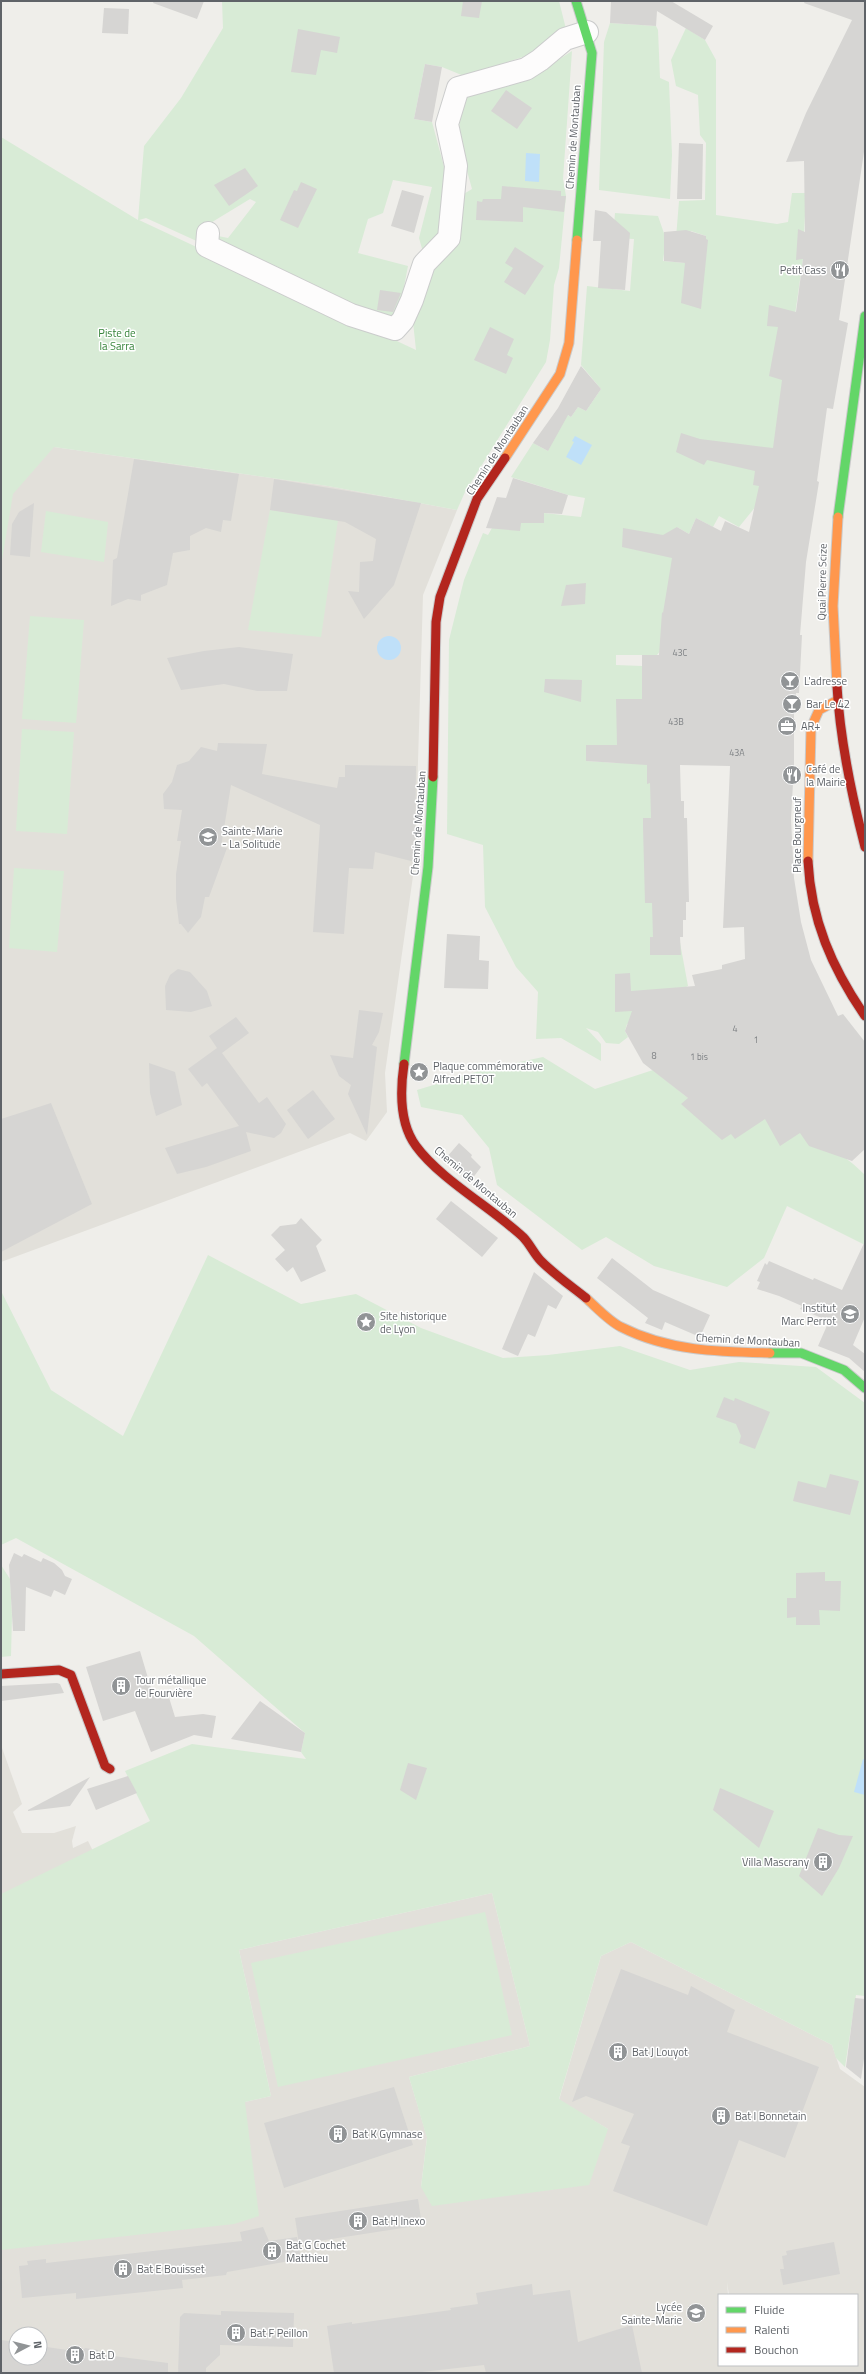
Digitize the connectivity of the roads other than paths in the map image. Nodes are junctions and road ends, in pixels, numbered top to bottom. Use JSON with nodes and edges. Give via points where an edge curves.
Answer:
{"nodes":[{"id":1,"x":576,"y":1,"type":"edge"},
{"id":2,"x":587,"y":32,"type":"junction"},
{"id":3,"x":208,"y":233,"type":"dead end"},
{"id":4,"x":865,"y":316,"type":"edge"},
{"id":5,"x":836,"y":701,"type":"junction"},
{"id":6,"x":865,"y":847,"type":"edge"},
{"id":7,"x":865,"y":1016,"type":"edge"},
{"id":8,"x":865,"y":1388,"type":"edge"},
{"id":9,"x":1,"y":1674,"type":"edge"},
{"id":10,"x":110,"y":1769,"type":"dead end"}],
"edges":[{"from":1,"to":2,"type":"street","name":"Chemin de Montauban"},
{"from":2,"to":3,"type":"street","via":[[565,39],[526,69],[458,88],[446,124],[456,166],[449,238],[424,264],[412,300],[403,320],[395,329],[351,315],[207,246]]},
{"from":2,"to":8,"type":"street","name":"Chemin de Montauban","via":[[592,53],[572,327],[566,358],[551,390],[477,499],[440,597],[436,622],[437,664],[429,853],[404,1052],[402,1107],[408,1130],[416,1146],[435,1166],[524,1238],[541,1261],[620,1327],[664,1344],[705,1351],[801,1353],[844,1370]]},
{"from":4,"to":5,"type":"street","name":"Quai Pierre Scize","via":[[837,522],[833,606]]},
{"from":5,"to":6,"type":"street","name":"Quai Pierre Scize","via":[[850,790]]},
{"from":5,"to":7,"type":"street","name":"Place Bourgneuf","via":[[821,707],[814,717],[807,861],[816,919],[830,959]]},
{"from":9,"to":10,"type":"street","via":[[60,1670],[71,1675],[106,1766]]}]}
